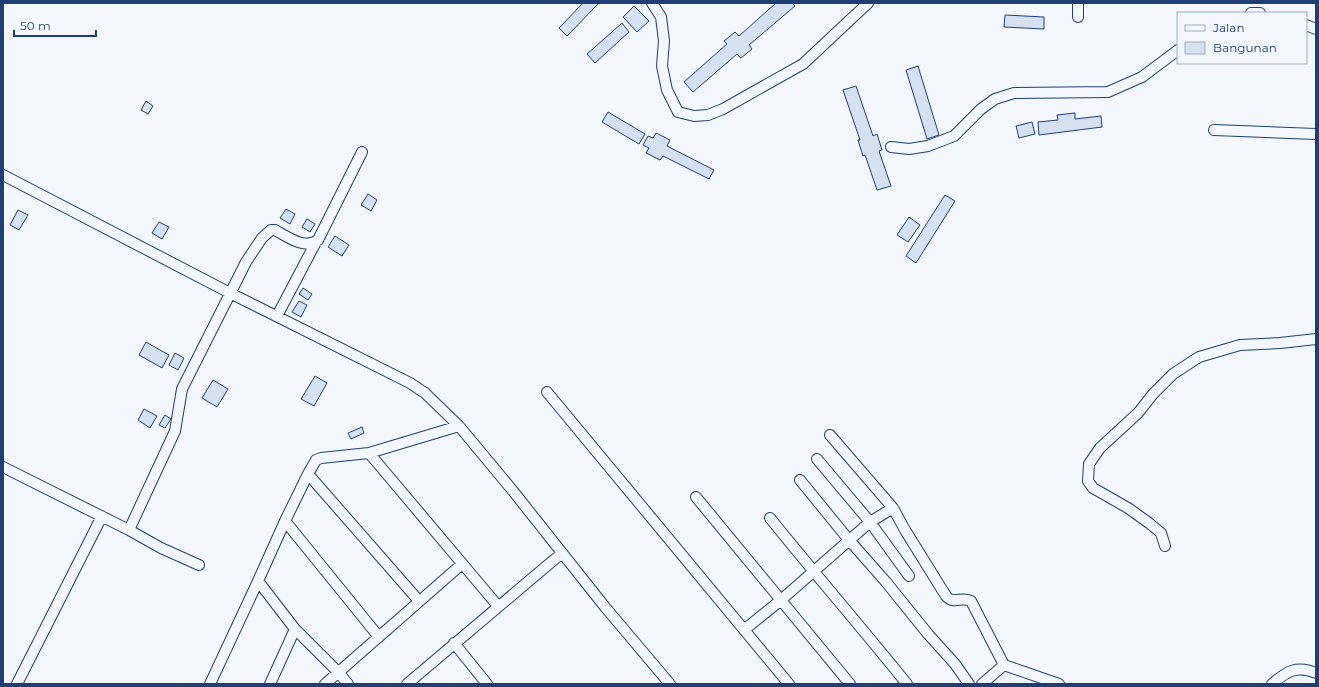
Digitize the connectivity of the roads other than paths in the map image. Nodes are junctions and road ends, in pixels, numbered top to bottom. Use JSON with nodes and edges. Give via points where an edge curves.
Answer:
{"nodes":[{"id":1,"x":652,"y":3,"type":"edge"},
{"id":2,"x":868,"y":3,"type":"edge"},
{"id":3,"x":1078,"y":3,"type":"edge"},
{"id":4,"x":1078,"y":16,"type":"dead end"},
{"id":5,"x":1177,"y":51,"type":"edge"},
{"id":6,"x":1214,"y":130,"type":"dead end"},
{"id":7,"x":1316,"y":134,"type":"edge"},
{"id":8,"x":891,"y":148,"type":"dead end"},
{"id":9,"x":362,"y":152,"type":"dead end"},
{"id":10,"x":3,"y":175,"type":"edge"},
{"id":11,"x":316,"y":242,"type":"junction"},
{"id":12,"x":230,"y":293,"type":"junction"},
{"id":13,"x":277,"y":316,"type":"junction"},
{"id":14,"x":1316,"y":339,"type":"edge"},
{"id":15,"x":547,"y":392,"type":"dead end"},
{"id":16,"x":459,"y":426,"type":"junction"},
{"id":17,"x":830,"y":435,"type":"dead end"},
{"id":18,"x":369,"y":453,"type":"junction"},
{"id":19,"x":817,"y":459,"type":"dead end"},
{"id":20,"x":3,"y":467,"type":"edge"},
{"id":21,"x":308,"y":474,"type":"junction"},
{"id":22,"x":800,"y":480,"type":"dead end"},
{"id":23,"x":696,"y":497,"type":"dead end"},
{"id":24,"x":894,"y":508,"type":"junction"},
{"id":25,"x":102,"y":516,"type":"junction"},
{"id":26,"x":770,"y":518,"type":"dead end"},
{"id":27,"x":285,"y":521,"type":"junction"},
{"id":28,"x":870,"y":522,"type":"junction"},
{"id":29,"x":130,"y":530,"type":"junction"},
{"id":30,"x":849,"y":540,"type":"junction"},
{"id":31,"x":1165,"y":546,"type":"dead end"},
{"id":32,"x":562,"y":553,"type":"junction"},
{"id":33,"x":462,"y":564,"type":"junction"},
{"id":34,"x":199,"y":565,"type":"dead end"},
{"id":35,"x":813,"y":571,"type":"junction"},
{"id":36,"x":909,"y":576,"type":"dead end"},
{"id":37,"x":258,"y":581,"type":"junction"},
{"id":38,"x":781,"y":600,"type":"junction"},
{"id":39,"x":419,"y":601,"type":"junction"},
{"id":40,"x":498,"y":606,"type":"junction"},
{"id":41,"x":295,"y":629,"type":"junction"},
{"id":42,"x":744,"y":630,"type":"junction"},
{"id":43,"x":379,"y":637,"type":"junction"},
{"id":44,"x":454,"y":644,"type":"junction"},
{"id":45,"x":1004,"y":664,"type":"junction"},
{"id":46,"x":339,"y":673,"type":"junction"},
{"id":47,"x":1316,"y":673,"type":"edge"},
{"id":48,"x":667,"y":683,"type":"edge"},
{"id":49,"x":17,"y":684,"type":"edge"},
{"id":50,"x":210,"y":684,"type":"edge"},
{"id":51,"x":270,"y":684,"type":"edge"},
{"id":52,"x":325,"y":684,"type":"edge"},
{"id":53,"x":348,"y":684,"type":"edge"},
{"id":54,"x":407,"y":684,"type":"edge"},
{"id":55,"x":487,"y":684,"type":"edge"},
{"id":56,"x":789,"y":684,"type":"edge"},
{"id":57,"x":850,"y":684,"type":"edge"},
{"id":58,"x":907,"y":684,"type":"edge"},
{"id":59,"x":969,"y":684,"type":"edge"},
{"id":60,"x":982,"y":684,"type":"edge"},
{"id":61,"x":1060,"y":684,"type":"edge"},
{"id":62,"x":1272,"y":684,"type":"edge"}],
"edges":[{"from":1,"to":2,"type":"street","via":[[661,17],[664,41],[662,66],[666,90],[678,112],[694,116],[708,115],[723,109],[803,64]]},
{"from":3,"to":4,"type":"street"},
{"from":5,"to":8,"type":"street","via":[[1142,78],[1108,92],[1014,93],[995,99],[985,106],[954,136],[928,146]]},
{"from":6,"to":7,"type":"street"},
{"from":9,"to":11,"type":"street"},
{"from":10,"to":12,"type":"street"},
{"from":11,"to":12,"type":"street","via":[[304,244],[275,230],[270,231],[262,238],[246,262]]},
{"from":11,"to":13,"type":"street"},
{"from":12,"to":13,"type":"street"},
{"from":12,"to":29,"type":"street","via":[[182,389],[176,431]]},
{"from":13,"to":16,"type":"street","via":[[425,392]]},
{"from":14,"to":31,"type":"street","via":[[1240,345],[1199,357],[1173,374],[1138,413],[1100,448],[1089,464],[1088,481],[1093,488],[1128,508],[1161,533]]},
{"from":15,"to":42,"type":"street"},
{"from":16,"to":18,"type":"street"},
{"from":16,"to":32,"type":"street"},
{"from":17,"to":24,"type":"street"},
{"from":18,"to":21,"type":"street","via":[[319,458]]},
{"from":18,"to":33,"type":"street"},
{"from":19,"to":28,"type":"street"},
{"from":20,"to":25,"type":"street"},
{"from":21,"to":27,"type":"street"},
{"from":21,"to":39,"type":"street"},
{"from":22,"to":30,"type":"street"},
{"from":23,"to":38,"type":"street"},
{"from":24,"to":28,"type":"street"},
{"from":24,"to":45,"type":"street","via":[[946,596],[954,601],[962,598],[970,601]]},
{"from":25,"to":29,"type":"street"},
{"from":25,"to":49,"type":"street"},
{"from":26,"to":35,"type":"street"},
{"from":27,"to":37,"type":"street"},
{"from":27,"to":43,"type":"street"},
{"from":28,"to":30,"type":"street"},
{"from":28,"to":36,"type":"street"},
{"from":29,"to":34,"type":"street","via":[[161,548]]},
{"from":30,"to":35,"type":"street"},
{"from":30,"to":59,"type":"street","via":[[955,664]]},
{"from":32,"to":40,"type":"street"},
{"from":32,"to":48,"type":"street"},
{"from":33,"to":39,"type":"street"},
{"from":33,"to":40,"type":"street"},
{"from":35,"to":38,"type":"street"},
{"from":35,"to":58,"type":"street"},
{"from":37,"to":41,"type":"street"},
{"from":37,"to":50,"type":"street"},
{"from":38,"to":42,"type":"street"},
{"from":38,"to":57,"type":"street"},
{"from":39,"to":43,"type":"street"},
{"from":40,"to":44,"type":"street"},
{"from":41,"to":46,"type":"street"},
{"from":41,"to":51,"type":"street"},
{"from":42,"to":56,"type":"street"},
{"from":43,"to":46,"type":"street"},
{"from":44,"to":54,"type":"street"},
{"from":44,"to":55,"type":"street"},
{"from":45,"to":60,"type":"street"},
{"from":45,"to":61,"type":"street"},
{"from":46,"to":52,"type":"street"},
{"from":46,"to":53,"type":"street"},
{"from":47,"to":62,"type":"street","via":[[1306,669],[1293,670]]}]}
